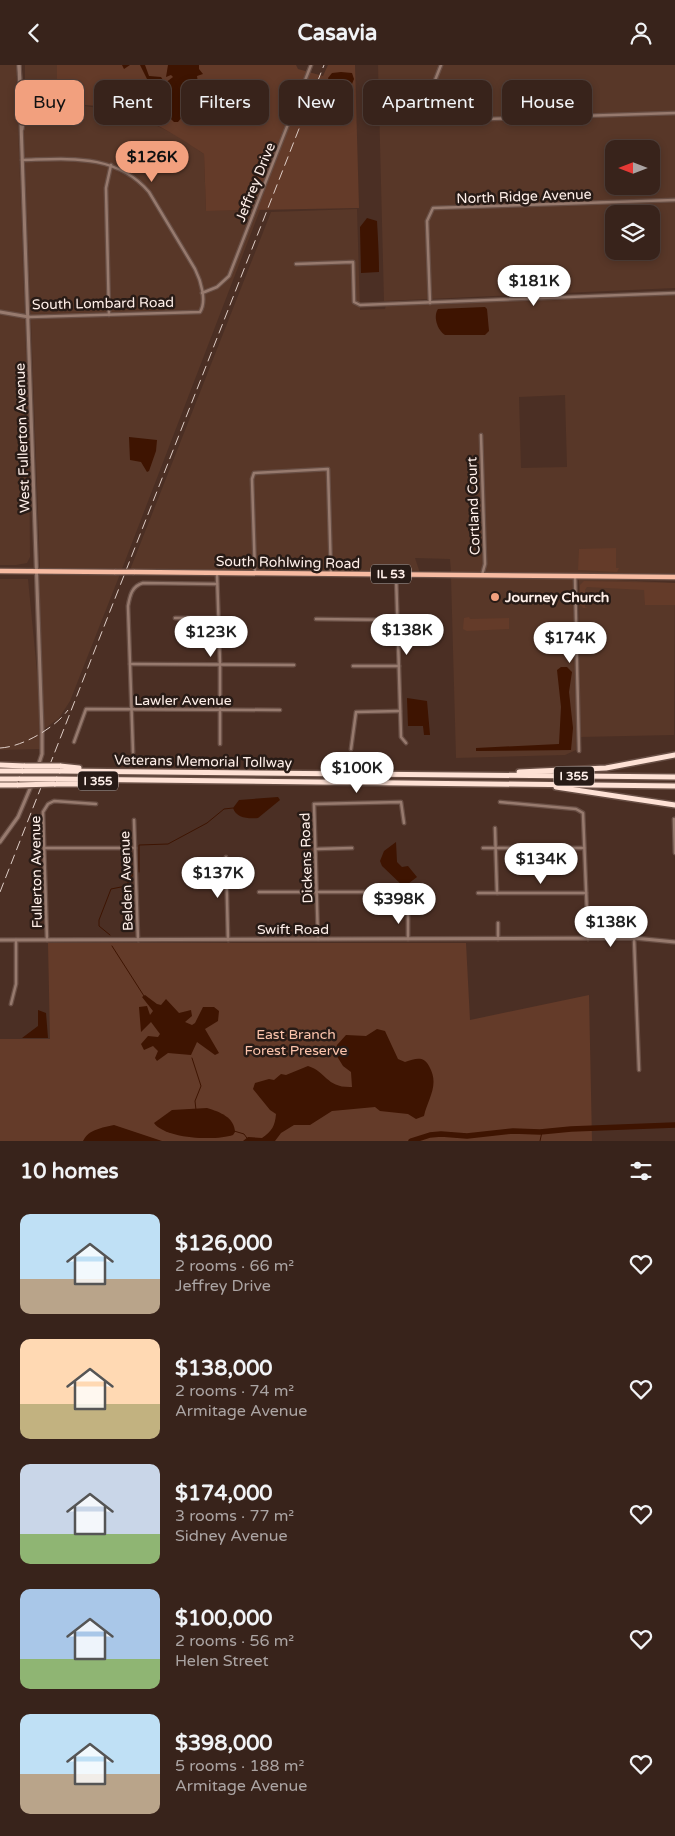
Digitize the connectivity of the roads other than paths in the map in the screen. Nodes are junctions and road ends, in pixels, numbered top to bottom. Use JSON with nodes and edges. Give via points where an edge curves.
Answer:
{"nodes":[{"id":1,"x":19,"y":65,"type":"edge"},
{"id":2,"x":311,"y":65,"type":"edge"},
{"id":3,"x":441,"y":65,"type":"edge"},
{"id":4,"x":435,"y":80,"type":"edge"},
{"id":5,"x":675,"y":113,"type":"edge"},
{"id":6,"x":492,"y":119,"type":"edge"},
{"id":7,"x":22,"y":160,"type":"junction"},
{"id":8,"x":112,"y":165,"type":"junction"},
{"id":9,"x":675,"y":201,"type":"edge"},
{"id":10,"x":296,"y":264,"type":"dead end"},
{"id":11,"x":202,"y":293,"type":"junction"},
{"id":12,"x":675,"y":293,"type":"edge"},
{"id":13,"x":430,"y":303,"type":"junction"},
{"id":14,"x":0,"y":313,"type":"edge"},
{"id":15,"x":109,"y":315,"type":"junction"},
{"id":16,"x":29,"y":317,"type":"junction"},
{"id":17,"x":481,"y":435,"type":"dead end"},
{"id":18,"x":0,"y":571,"type":"edge"},
{"id":19,"x":37,"y":571,"type":"junction"},
{"id":20,"x":217,"y":573,"type":"junction"},
{"id":21,"x":255,"y":573,"type":"junction"},
{"id":22,"x":331,"y":574,"type":"junction"},
{"id":23,"x":396,"y":574,"type":"junction"},
{"id":24,"x":482,"y":575,"type":"junction"},
{"id":25,"x":575,"y":576,"type":"junction"},
{"id":26,"x":675,"y":577,"type":"edge"},
{"id":27,"x":217,"y":584,"type":"junction"},
{"id":28,"x":175,"y":617,"type":"dead end"},
{"id":29,"x":218,"y":619,"type":"junction"},
{"id":30,"x":316,"y":619,"type":"dead end"},
{"id":31,"x":397,"y":620,"type":"junction"},
{"id":32,"x":130,"y":664,"type":"junction"},
{"id":33,"x":220,"y":664,"type":"junction"},
{"id":34,"x":294,"y":665,"type":"dead end"},
{"id":35,"x":353,"y":666,"type":"dead end"},
{"id":36,"x":399,"y":666,"type":"junction"},
{"id":37,"x":131,"y":710,"type":"junction"},
{"id":38,"x":221,"y":710,"type":"junction"},
{"id":39,"x":280,"y":710,"type":"dead end"},
{"id":40,"x":400,"y":711,"type":"junction"},
{"id":41,"x":74,"y":742,"type":"dead end"},
{"id":42,"x":406,"y":743,"type":"dead end"},
{"id":43,"x":220,"y":744,"type":"dead end"},
{"id":44,"x":351,"y":749,"type":"dead end"},
{"id":45,"x":579,"y":751,"type":"dead end"},
{"id":46,"x":133,"y":752,"type":"dead end"},
{"id":47,"x":675,"y":755,"type":"edge"},
{"id":48,"x":0,"y":765,"type":"edge"},
{"id":49,"x":24,"y":768,"type":"junction"},
{"id":50,"x":0,"y":771,"type":"edge"},
{"id":51,"x":474,"y":775,"type":"junction"},
{"id":52,"x":675,"y":777,"type":"edge"},
{"id":53,"x":0,"y":779,"type":"edge"},
{"id":54,"x":19,"y":782,"type":"junction"},
{"id":55,"x":528,"y":784,"type":"junction"},
{"id":56,"x":0,"y":785,"type":"edge"},
{"id":57,"x":675,"y":786,"type":"edge"},
{"id":58,"x":500,"y":801,"type":"dead end"},
{"id":59,"x":96,"y":804,"type":"dead end"},
{"id":60,"x":675,"y":805,"type":"edge"},
{"id":61,"x":674,"y":819,"type":"dead end"},
{"id":62,"x":134,"y":820,"type":"dead end"},
{"id":63,"x":404,"y":823,"type":"dead end"},
{"id":64,"x":495,"y":828,"type":"dead end"},
{"id":65,"x":0,"y":842,"type":"edge"},
{"id":66,"x":44,"y":848,"type":"junction"},
{"id":67,"x":136,"y":848,"type":"junction"},
{"id":68,"x":352,"y":848,"type":"dead end"},
{"id":69,"x":484,"y":848,"type":"dead end"},
{"id":70,"x":495,"y":848,"type":"junction"},
{"id":71,"x":584,"y":848,"type":"junction"},
{"id":72,"x":316,"y":849,"type":"junction"},
{"id":73,"x":675,"y":853,"type":"edge"},
{"id":74,"x":226,"y":857,"type":"dead end"},
{"id":75,"x":259,"y":892,"type":"dead end"},
{"id":76,"x":373,"y":892,"type":"dead end"},
{"id":77,"x":317,"y":893,"type":"junction"},
{"id":78,"x":478,"y":893,"type":"dead end"},
{"id":79,"x":497,"y":893,"type":"junction"},
{"id":80,"x":586,"y":893,"type":"junction"},
{"id":81,"x":408,"y":911,"type":"dead end"},
{"id":82,"x":498,"y":923,"type":"dead end"},
{"id":83,"x":498,"y":939,"type":"junction"},
{"id":84,"x":588,"y":939,"type":"junction"},
{"id":85,"x":634,"y":939,"type":"junction"},
{"id":86,"x":0,"y":940,"type":"edge"},
{"id":87,"x":16,"y":940,"type":"junction"},
{"id":88,"x":47,"y":940,"type":"junction"},
{"id":89,"x":228,"y":940,"type":"junction"},
{"id":90,"x":318,"y":940,"type":"junction"},
{"id":91,"x":408,"y":940,"type":"junction"},
{"id":92,"x":138,"y":941,"type":"junction"},
{"id":93,"x":675,"y":942,"type":"edge"},
{"id":94,"x":11,"y":1004,"type":"dead end"},
{"id":95,"x":639,"y":1069,"type":"dead end"}],
"edges":[{"from":1,"to":7,"type":"street","name":"West Fullerton Avenue"},
{"from":2,"to":11,"type":"street","name":"Jeffrey Drive","via":[[227,279]]},
{"from":3,"to":4,"type":"street"},
{"from":5,"to":6,"type":"street"},
{"from":7,"to":8,"type":"street","via":[[86,159]]},
{"from":7,"to":16,"type":"street","name":"West Fullerton Avenue"},
{"from":8,"to":11,"type":"street","via":[[149,192],[196,269]]},
{"from":8,"to":15,"type":"street","via":[[106,187]]},
{"from":9,"to":13,"type":"street","name":"North Ridge Avenue","via":[[433,208],[427,221]]},
{"from":10,"to":13,"type":"street","via":[[353,262],[354,302],[360,305]]},
{"from":11,"to":15,"type":"street","name":"South Lombard Road","via":[[204,307],[200,312]]},
{"from":12,"to":13,"type":"street"},
{"from":14,"to":16,"type":"street","name":"South Lombard Road"},
{"from":15,"to":16,"type":"street","name":"South Lombard Road"},
{"from":16,"to":19,"type":"street","name":"West Fullerton Avenue"},
{"from":17,"to":24,"type":"street","name":"Cortland Court","via":[[485,564]]},
{"from":18,"to":19,"type":"main road","name":"South Rohlwing Road","number":"IL 53"},
{"from":19,"to":20,"type":"main road","name":"South Rohlwing Road","number":"IL 53","bridge":true},
{"from":19,"to":65,"type":"street","name":"West Fullerton Avenue","via":[[42,747],[21,813]]},
{"from":20,"to":21,"type":"main road","name":"South Rohlwing Road","number":"IL 53"},
{"from":20,"to":27,"type":"street"},
{"from":21,"to":22,"type":"main road","name":"South Rohlwing Road","number":"IL 53"},
{"from":21,"to":22,"type":"street","via":[[254,473],[328,469]]},
{"from":22,"to":23,"type":"main road","name":"South Rohlwing Road","number":"IL 53"},
{"from":23,"to":24,"type":"main road","name":"South Rohlwing Road","number":"IL 53"},
{"from":23,"to":31,"type":"street"},
{"from":24,"to":25,"type":"main road","name":"South Rohlwing Road","number":"IL 53"},
{"from":25,"to":26,"type":"main road","number":"IL 53"},
{"from":25,"to":45,"type":"street"},
{"from":27,"to":29,"type":"street"},
{"from":27,"to":32,"type":"street","via":[[143,583],[135,587],[128,606]]},
{"from":28,"to":29,"type":"street"},
{"from":29,"to":33,"type":"street"},
{"from":30,"to":31,"type":"street"},
{"from":31,"to":36,"type":"street"},
{"from":32,"to":33,"type":"street"},
{"from":32,"to":37,"type":"street"},
{"from":33,"to":34,"type":"street"},
{"from":33,"to":38,"type":"street"},
{"from":35,"to":36,"type":"street"},
{"from":36,"to":40,"type":"street"},
{"from":37,"to":38,"type":"street","name":"Lawler Avenue"},
{"from":37,"to":41,"type":"street","name":"Lawler Avenue","via":[[86,709]]},
{"from":37,"to":46,"type":"street"},
{"from":38,"to":39,"type":"street","name":"Lawler Avenue"},
{"from":38,"to":43,"type":"street"},
{"from":40,"to":42,"type":"street","via":[[401,737]]},
{"from":40,"to":44,"type":"street","via":[[356,712]]},
{"from":47,"to":51,"type":"highway","via":[[606,768]]},
{"from":48,"to":49,"type":"highway"},
{"from":49,"to":50,"type":"highway","name":"Veterans Memorial Tollway","number":"I 355"},
{"from":49,"to":51,"type":"highway","name":"Veterans Memorial Tollway","number":"I 355","bridge":true},
{"from":51,"to":52,"type":"highway","name":"Veterans Memorial Tollway","number":"I 355"},
{"from":53,"to":54,"type":"highway","name":"Veterans Memorial Tollway","number":"I 355"},
{"from":54,"to":55,"type":"highway","name":"Veterans Memorial Tollway","number":"I 355","bridge":true},
{"from":54,"to":56,"type":"highway"},
{"from":55,"to":57,"type":"highway","name":"Veterans Memorial Tollway","number":"I 355"},
{"from":55,"to":60,"type":"highway"},
{"from":58,"to":71,"type":"street","via":[[579,810],[583,813]]},
{"from":59,"to":66,"type":"street","name":"Fullerton Avenue","via":[[54,801],[48,804],[43,815]]},
{"from":61,"to":73,"type":"street"},
{"from":62,"to":67,"type":"street","name":"Belden Avenue"},
{"from":63,"to":72,"type":"street","name":"Dickens Road","via":[[401,802],[314,804]]},
{"from":64,"to":70,"type":"street"},
{"from":66,"to":67,"type":"street"},
{"from":66,"to":88,"type":"street","name":"Fullerton Avenue"},
{"from":67,"to":92,"type":"street","name":"Belden Avenue"},
{"from":68,"to":72,"type":"street"},
{"from":69,"to":70,"type":"street"},
{"from":70,"to":71,"type":"street"},
{"from":70,"to":79,"type":"street"},
{"from":71,"to":80,"type":"street"},
{"from":72,"to":77,"type":"street","name":"Dickens Road"},
{"from":74,"to":89,"type":"street"},
{"from":75,"to":77,"type":"street"},
{"from":76,"to":77,"type":"street"},
{"from":77,"to":90,"type":"street","name":"Dickens Road"},
{"from":78,"to":79,"type":"street"},
{"from":79,"to":80,"type":"street"},
{"from":80,"to":84,"type":"street"},
{"from":81,"to":91,"type":"street"},
{"from":82,"to":83,"type":"street"},
{"from":83,"to":84,"type":"street","name":"Swift Road"},
{"from":83,"to":91,"type":"street","name":"Swift Road"},
{"from":84,"to":85,"type":"street","name":"Swift Road"},
{"from":85,"to":93,"type":"street","name":"Swift Road"},
{"from":85,"to":95,"type":"street"},
{"from":86,"to":87,"type":"street","name":"Swift Road"},
{"from":87,"to":88,"type":"street","name":"Swift Road"},
{"from":87,"to":94,"type":"street","via":[[16,984]]},
{"from":88,"to":92,"type":"street","name":"Swift Road"},
{"from":89,"to":90,"type":"street","name":"Swift Road"},
{"from":89,"to":92,"type":"street","name":"Swift Road"},
{"from":90,"to":91,"type":"street","name":"Swift Road"}]}
